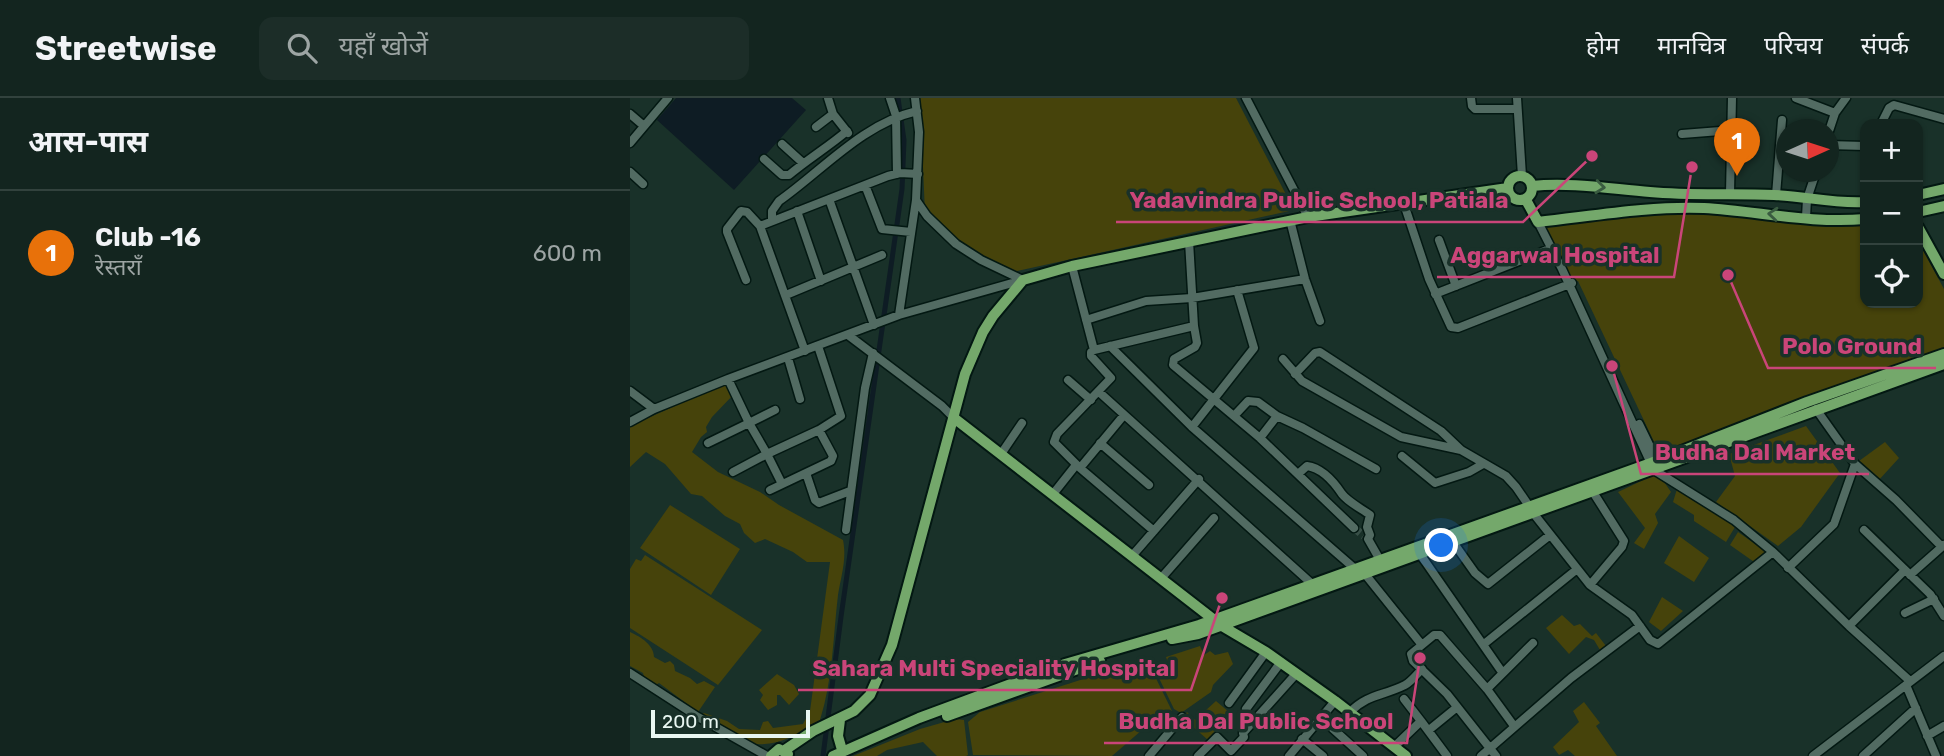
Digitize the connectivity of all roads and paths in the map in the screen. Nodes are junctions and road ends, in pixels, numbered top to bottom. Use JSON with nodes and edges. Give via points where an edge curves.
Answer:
{"nodes":[{"id":1,"x":828,"y":98,"type":"edge"},
{"id":2,"x":890,"y":98,"type":"edge"},
{"id":3,"x":915,"y":98,"type":"edge"},
{"id":4,"x":1246,"y":98,"type":"edge"},
{"id":5,"x":1471,"y":98,"type":"edge"},
{"id":6,"x":1517,"y":98,"type":"edge"},
{"id":7,"x":1732,"y":98,"type":"edge"},
{"id":8,"x":1796,"y":98,"type":"edge"},
{"id":9,"x":1846,"y":98,"type":"edge"},
{"id":10,"x":665,"y":99,"type":"edge"},
{"id":11,"x":1809,"y":100,"type":"edge"},
{"id":12,"x":1517,"y":109,"type":"junction"},
{"id":13,"x":913,"y":111,"type":"junction"},
{"id":14,"x":1835,"y":113,"type":"junction"},
{"id":15,"x":630,"y":114,"type":"edge"},
{"id":16,"x":833,"y":114,"type":"junction"},
{"id":17,"x":898,"y":116,"type":"junction"},
{"id":18,"x":1833,"y":119,"type":"edge"},
{"id":19,"x":1884,"y":119,"type":"edge"},
{"id":20,"x":1944,"y":119,"type":"edge"},
{"id":21,"x":644,"y":126,"type":"junction"},
{"id":22,"x":816,"y":127,"type":"dead end"},
{"id":23,"x":1733,"y":130,"type":"junction"},
{"id":24,"x":847,"y":131,"type":"junction"},
{"id":25,"x":1682,"y":134,"type":"dead end"},
{"id":26,"x":854,"y":141,"type":"junction"},
{"id":27,"x":630,"y":143,"type":"edge"},
{"id":28,"x":782,"y":144,"type":"dead end"},
{"id":29,"x":1839,"y":145,"type":"edge"},
{"id":30,"x":1860,"y":146,"type":"edge"},
{"id":31,"x":764,"y":159,"type":"dead end"},
{"id":32,"x":803,"y":163,"type":"junction"},
{"id":33,"x":630,"y":172,"type":"edge"},
{"id":34,"x":906,"y":173,"type":"junction"},
{"id":35,"x":1522,"y":176,"type":"junction"},
{"id":36,"x":1777,"y":182,"type":"edge"},
{"id":37,"x":1813,"y":182,"type":"edge"},
{"id":38,"x":643,"y":184,"type":"dead end"},
{"id":39,"x":866,"y":185,"type":"junction"},
{"id":40,"x":1532,"y":186,"type":"junction"},
{"id":41,"x":1508,"y":188,"type":"junction"},
{"id":42,"x":1944,"y":190,"type":"edge"},
{"id":43,"x":1730,"y":193,"type":"junction"},
{"id":44,"x":1923,"y":194,"type":"edge"},
{"id":45,"x":1776,"y":195,"type":"junction"},
{"id":46,"x":829,"y":199,"type":"junction"},
{"id":47,"x":1807,"y":199,"type":"junction"},
{"id":48,"x":916,"y":200,"type":"junction"},
{"id":49,"x":1526,"y":200,"type":"junction"},
{"id":50,"x":1860,"y":202,"type":"edge"},
{"id":51,"x":1404,"y":204,"type":"junction"},
{"id":52,"x":1944,"y":206,"type":"edge"},
{"id":53,"x":796,"y":211,"type":"junction"},
{"id":54,"x":1923,"y":211,"type":"edge"},
{"id":55,"x":1308,"y":216,"type":"junction"},
{"id":56,"x":1806,"y":217,"type":"junction"},
{"id":57,"x":1860,"y":219,"type":"edge"},
{"id":58,"x":1290,"y":220,"type":"junction"},
{"id":59,"x":772,"y":221,"type":"junction"},
{"id":60,"x":1538,"y":222,"type":"junction"},
{"id":61,"x":760,"y":226,"type":"junction"},
{"id":62,"x":902,"y":231,"type":"junction"},
{"id":63,"x":1923,"y":236,"type":"edge"},
{"id":64,"x":1439,"y":240,"type":"dead end"},
{"id":65,"x":1189,"y":241,"type":"junction"},
{"id":66,"x":1921,"y":245,"type":"edge"},
{"id":67,"x":1552,"y":248,"type":"junction"},
{"id":68,"x":882,"y":255,"type":"dead end"},
{"id":69,"x":1072,"y":266,"type":"junction"},
{"id":70,"x":854,"y":268,"type":"junction"},
{"id":71,"x":1944,"y":274,"type":"edge"},
{"id":72,"x":1305,"y":279,"type":"junction"},
{"id":73,"x":746,"y":280,"type":"dead end"},
{"id":74,"x":1023,"y":280,"type":"junction"},
{"id":75,"x":821,"y":281,"type":"junction"},
{"id":76,"x":1570,"y":284,"type":"junction"},
{"id":77,"x":1456,"y":286,"type":"junction"},
{"id":78,"x":1944,"y":286,"type":"edge"},
{"id":79,"x":1237,"y":290,"type":"junction"},
{"id":80,"x":1435,"y":294,"type":"junction"},
{"id":81,"x":786,"y":295,"type":"junction"},
{"id":82,"x":1192,"y":298,"type":"junction"},
{"id":83,"x":899,"y":316,"type":"junction"},
{"id":84,"x":1086,"y":320,"type":"junction"},
{"id":85,"x":1320,"y":321,"type":"dead end"},
{"id":86,"x":874,"y":325,"type":"junction"},
{"id":87,"x":1194,"y":326,"type":"junction"},
{"id":88,"x":848,"y":335,"type":"junction"},
{"id":89,"x":818,"y":346,"type":"junction"},
{"id":90,"x":1110,"y":346,"type":"junction"},
{"id":91,"x":1094,"y":349,"type":"junction"},
{"id":92,"x":805,"y":351,"type":"junction"},
{"id":93,"x":873,"y":353,"type":"junction"},
{"id":94,"x":1944,"y":354,"type":"edge"},
{"id":95,"x":788,"y":358,"type":"junction"},
{"id":96,"x":1283,"y":359,"type":"dead end"},
{"id":97,"x":1944,"y":364,"type":"edge"},
{"id":98,"x":1295,"y":374,"type":"junction"},
{"id":99,"x":728,"y":379,"type":"junction"},
{"id":100,"x":1068,"y":380,"type":"dead end"},
{"id":101,"x":630,"y":391,"type":"edge"},
{"id":102,"x":1099,"y":392,"type":"junction"},
{"id":103,"x":1215,"y":399,"type":"junction"},
{"id":104,"x":800,"y":400,"type":"dead end"},
{"id":105,"x":1091,"y":400,"type":"junction"},
{"id":106,"x":654,"y":409,"type":"junction"},
{"id":107,"x":1816,"y":409,"type":"junction"},
{"id":108,"x":775,"y":410,"type":"dead end"},
{"id":109,"x":955,"y":415,"type":"junction"},
{"id":110,"x":1124,"y":415,"type":"junction"},
{"id":111,"x":1234,"y":416,"type":"junction"},
{"id":112,"x":1277,"y":416,"type":"junction"},
{"id":113,"x":630,"y":422,"type":"edge"},
{"id":114,"x":749,"y":423,"type":"junction"},
{"id":115,"x":1022,"y":423,"type":"dead end"},
{"id":116,"x":1192,"y":428,"type":"junction"},
{"id":117,"x":820,"y":430,"type":"junction"},
{"id":118,"x":1260,"y":438,"type":"junction"},
{"id":119,"x":708,"y":443,"type":"dead end"},
{"id":120,"x":1100,"y":443,"type":"junction"},
{"id":121,"x":1461,"y":450,"type":"junction"},
{"id":122,"x":1003,"y":452,"type":"junction"},
{"id":123,"x":767,"y":454,"type":"junction"},
{"id":124,"x":1402,"y":456,"type":"dead end"},
{"id":125,"x":1483,"y":464,"type":"junction"},
{"id":126,"x":1855,"y":464,"type":"junction"},
{"id":127,"x":1078,"y":466,"type":"junction"},
{"id":128,"x":1657,"y":468,"type":"junction"},
{"id":129,"x":1376,"y":469,"type":"dead end"},
{"id":130,"x":733,"y":472,"type":"dead end"},
{"id":131,"x":806,"y":473,"type":"junction"},
{"id":132,"x":1298,"y":474,"type":"junction"},
{"id":133,"x":1199,"y":480,"type":"junction"},
{"id":134,"x":782,"y":484,"type":"junction"},
{"id":135,"x":1149,"y":485,"type":"dead end"},
{"id":136,"x":770,"y":489,"type":"dead end"},
{"id":137,"x":850,"y":491,"type":"junction"},
{"id":138,"x":1054,"y":492,"type":"junction"},
{"id":139,"x":1593,"y":492,"type":"junction"},
{"id":140,"x":1532,"y":511,"type":"junction"},
{"id":141,"x":1214,"y":518,"type":"dead end"},
{"id":142,"x":1354,"y":528,"type":"tunnel mouth"},
{"id":143,"x":846,"y":530,"type":"dead end"},
{"id":144,"x":1864,"y":530,"type":"dead end"},
{"id":145,"x":1154,"y":531,"type":"junction"},
{"id":146,"x":1550,"y":535,"type":"junction"},
{"id":147,"x":1452,"y":542,"type":"junction"},
{"id":148,"x":1943,"y":546,"type":"edge"},
{"id":149,"x":1773,"y":552,"type":"junction"},
{"id":150,"x":1134,"y":554,"type":"junction"},
{"id":151,"x":1420,"y":554,"type":"junction"},
{"id":152,"x":1380,"y":560,"type":"junction"},
{"id":153,"x":1788,"y":568,"type":"junction"},
{"id":154,"x":1576,"y":570,"type":"junction"},
{"id":155,"x":1359,"y":571,"type":"junction"},
{"id":156,"x":1907,"y":572,"type":"junction"},
{"id":157,"x":1164,"y":575,"type":"junction"},
{"id":158,"x":1340,"y":578,"type":"junction"},
{"id":159,"x":1311,"y":583,"type":"junction"},
{"id":160,"x":1590,"y":585,"type":"junction"},
{"id":161,"x":1934,"y":599,"type":"junction"},
{"id":162,"x":1905,"y":613,"type":"dead end"},
{"id":163,"x":1944,"y":616,"type":"edge"},
{"id":164,"x":1223,"y":623,"type":"junction"},
{"id":165,"x":1640,"y":626,"type":"junction"},
{"id":166,"x":1849,"y":626,"type":"junction"},
{"id":167,"x":1533,"y":643,"type":"dead end"},
{"id":168,"x":1484,"y":644,"type":"junction"},
{"id":169,"x":1422,"y":645,"type":"junction"},
{"id":170,"x":1266,"y":652,"type":"junction"},
{"id":171,"x":1944,"y":656,"type":"edge"},
{"id":172,"x":1280,"y":663,"type":"junction"},
{"id":173,"x":1422,"y":669,"type":"junction"},
{"id":174,"x":1502,"y":671,"type":"junction"},
{"id":175,"x":630,"y":673,"type":"edge"},
{"id":176,"x":1296,"y":674,"type":"junction"},
{"id":177,"x":1908,"y":683,"type":"junction"},
{"id":178,"x":1487,"y":689,"type":"junction"},
{"id":179,"x":1404,"y":699,"type":"dead end"},
{"id":180,"x":1335,"y":701,"type":"junction"},
{"id":181,"x":1228,"y":703,"type":"dead end"},
{"id":182,"x":1456,"y":708,"type":"junction"},
{"id":183,"x":1916,"y":708,"type":"junction"},
{"id":184,"x":1246,"y":709,"type":"dead end"},
{"id":185,"x":1350,"y":712,"type":"junction"},
{"id":186,"x":1182,"y":717,"type":"dead end"},
{"id":187,"x":1321,"y":718,"type":"junction"},
{"id":188,"x":1421,"y":721,"type":"junction"},
{"id":189,"x":834,"y":722,"type":"junction"},
{"id":190,"x":1514,"y":726,"type":"junction"},
{"id":191,"x":1944,"y":726,"type":"edge"},
{"id":192,"x":1429,"y":730,"type":"junction"},
{"id":193,"x":1927,"y":736,"type":"junction"},
{"id":194,"x":1302,"y":739,"type":"junction"},
{"id":195,"x":1394,"y":747,"type":"junction"},
{"id":196,"x":1491,"y":747,"type":"junction"},
{"id":197,"x":788,"y":753,"type":"edge"},
{"id":198,"x":839,"y":754,"type":"edge"},
{"id":199,"x":769,"y":756,"type":"edge"},
{"id":200,"x":1149,"y":756,"type":"edge"},
{"id":201,"x":1198,"y":756,"type":"edge"},
{"id":202,"x":1289,"y":756,"type":"edge"},
{"id":203,"x":1323,"y":756,"type":"edge"},
{"id":204,"x":1363,"y":756,"type":"edge"},
{"id":205,"x":1406,"y":756,"type":"edge"},
{"id":206,"x":1447,"y":756,"type":"edge"},
{"id":207,"x":1481,"y":756,"type":"edge"},
{"id":208,"x":1496,"y":756,"type":"edge"},
{"id":209,"x":1813,"y":756,"type":"edge"},
{"id":210,"x":1863,"y":756,"type":"edge"},
{"id":211,"x":1936,"y":756,"type":"edge"}],
"edges":[{"from":1,"to":16,"type":"street"},
{"from":2,"to":17,"type":"street"},
{"from":3,"to":13,"type":"street"},
{"from":4,"to":55,"type":"street"},
{"from":5,"to":12,"type":"street","via":[[1475,109]]},
{"from":6,"to":12,"type":"street"},
{"from":7,"to":23,"type":"street"},
{"from":8,"to":11,"type":"street"},
{"from":9,"to":14,"type":"street"},
{"from":10,"to":21,"type":"street"},
{"from":11,"to":14,"type":"street"},
{"from":12,"to":35,"type":"street"},
{"from":13,"to":17,"type":"street"},
{"from":13,"to":34,"type":"street","via":[[919,132]]},
{"from":14,"to":18,"type":"street"},
{"from":15,"to":21,"type":"street"},
{"from":16,"to":22,"type":"street"},
{"from":16,"to":24,"type":"street"},
{"from":17,"to":26,"type":"street"},
{"from":17,"to":34,"type":"street"},
{"from":19,"to":20,"type":"street","via":[[1895,105]]},
{"from":21,"to":27,"type":"street"},
{"from":23,"to":25,"type":"street"},
{"from":23,"to":43,"type":"street"},
{"from":24,"to":26,"type":"street"},
{"from":24,"to":32,"type":"street"},
{"from":26,"to":59,"type":"street","via":[[779,201]]},
{"from":28,"to":32,"type":"street"},
{"from":29,"to":30,"type":"street"},
{"from":31,"to":32,"type":"street","via":[[785,176]]},
{"from":33,"to":38,"type":"street"},
{"from":34,"to":39,"type":"street"},
{"from":34,"to":48,"type":"street"},
{"from":35,"to":40,"type":"main road"},
{"from":35,"to":41,"type":"main road"},
{"from":36,"to":45,"type":"street"},
{"from":37,"to":47,"type":"street"},
{"from":39,"to":46,"type":"street"},
{"from":39,"to":62,"type":"street","via":[[879,225],[884,230]]},
{"from":40,"to":43,"type":"main road","one_way":true,"via":[[1593,186],[1682,195]]},
{"from":40,"to":49,"type":"main road"},
{"from":41,"to":49,"type":"main road","via":[[1514,199]]},
{"from":41,"to":51,"type":"main road"},
{"from":42,"to":44,"type":"main road"},
{"from":43,"to":45,"type":"main road"},
{"from":45,"to":47,"type":"main road"},
{"from":46,"to":53,"type":"street"},
{"from":46,"to":70,"type":"street"},
{"from":47,"to":50,"type":"main road"},
{"from":47,"to":56,"type":"street"},
{"from":48,"to":62,"type":"street"},
{"from":48,"to":74,"type":"street","via":[[956,244]]},
{"from":49,"to":60,"type":"main road"},
{"from":51,"to":55,"type":"main road"},
{"from":51,"to":80,"type":"street"},
{"from":52,"to":54,"type":"main road"},
{"from":53,"to":59,"type":"street"},
{"from":53,"to":75,"type":"street"},
{"from":55,"to":58,"type":"main road"},
{"from":56,"to":57,"type":"main road"},
{"from":56,"to":60,"type":"main road","one_way":true,"via":[[1703,208],[1631,210]]},
{"from":58,"to":65,"type":"main road"},
{"from":58,"to":72,"type":"street"},
{"from":59,"to":61,"type":"street"},
{"from":60,"to":67,"type":"street"},
{"from":61,"to":73,"type":"street","via":[[741,211],[727,229]]},
{"from":61,"to":81,"type":"street"},
{"from":62,"to":83,"type":"street"},
{"from":63,"to":71,"type":"main road"},
{"from":64,"to":77,"type":"street"},
{"from":65,"to":69,"type":"main road"},
{"from":65,"to":82,"type":"street"},
{"from":66,"to":78,"type":"main road"},
{"from":67,"to":76,"type":"street"},
{"from":67,"to":77,"type":"street"},
{"from":68,"to":70,"type":"street"},
{"from":69,"to":74,"type":"main road"},
{"from":69,"to":84,"type":"street"},
{"from":70,"to":75,"type":"street"},
{"from":70,"to":86,"type":"street"},
{"from":72,"to":79,"type":"street"},
{"from":72,"to":85,"type":"street"},
{"from":74,"to":83,"type":"street"},
{"from":74,"to":109,"type":"main road","via":[[975,345]]},
{"from":75,"to":81,"type":"street"},
{"from":76,"to":80,"type":"street","via":[[1454,328]]},
{"from":76,"to":128,"type":"street"},
{"from":77,"to":80,"type":"street"},
{"from":79,"to":82,"type":"street"},
{"from":79,"to":103,"type":"street","via":[[1254,348]]},
{"from":81,"to":92,"type":"street"},
{"from":82,"to":84,"type":"street","via":[[1146,301]]},
{"from":82,"to":87,"type":"street"},
{"from":83,"to":86,"type":"street"},
{"from":84,"to":91,"type":"street"},
{"from":86,"to":88,"type":"street"},
{"from":87,"to":90,"type":"street"},
{"from":87,"to":103,"type":"street","via":[[1195,348],[1172,362]]},
{"from":88,"to":89,"type":"street"},
{"from":88,"to":93,"type":"street"},
{"from":89,"to":92,"type":"street"},
{"from":89,"to":117,"type":"street","via":[[841,412],[839,419]]},
{"from":90,"to":91,"type":"street"},
{"from":90,"to":116,"type":"street"},
{"from":91,"to":102,"type":"street","via":[[1091,356],[1111,378]]},
{"from":92,"to":95,"type":"street"},
{"from":93,"to":109,"type":"street"},
{"from":93,"to":137,"type":"street"},
{"from":94,"to":128,"type":"main road","via":[[1807,402]]},
{"from":95,"to":99,"type":"street"},
{"from":95,"to":104,"type":"street"},
{"from":96,"to":98,"type":"street"},
{"from":97,"to":107,"type":"main road"},
{"from":98,"to":121,"type":"street","via":[[1401,438]]},
{"from":98,"to":121,"type":"street","via":[[1320,352],[1441,431]]},
{"from":99,"to":106,"type":"street"},
{"from":99,"to":114,"type":"street"},
{"from":100,"to":105,"type":"street"},
{"from":101,"to":106,"type":"street"},
{"from":102,"to":105,"type":"street"},
{"from":102,"to":110,"type":"street"},
{"from":103,"to":111,"type":"street"},
{"from":103,"to":116,"type":"street"},
{"from":105,"to":127,"type":"street","via":[[1054,442]]},
{"from":106,"to":113,"type":"street"},
{"from":107,"to":126,"type":"street"},
{"from":107,"to":128,"type":"main road"},
{"from":108,"to":114,"type":"street"},
{"from":109,"to":122,"type":"main road"},
{"from":109,"to":189,"type":"main road","via":[[891,645],[870,695]]},
{"from":110,"to":120,"type":"street"},
{"from":110,"to":133,"type":"street"},
{"from":111,"to":112,"type":"street","via":[[1243,404],[1253,401]]},
{"from":111,"to":118,"type":"street"},
{"from":112,"to":118,"type":"street"},
{"from":112,"to":129,"type":"street"},
{"from":114,"to":119,"type":"street"},
{"from":114,"to":123,"type":"street"},
{"from":115,"to":122,"type":"street"},
{"from":116,"to":155,"type":"street"},
{"from":117,"to":123,"type":"street"},
{"from":117,"to":131,"type":"street","via":[[833,459]]},
{"from":118,"to":132,"type":"street"},
{"from":120,"to":127,"type":"street"},
{"from":120,"to":135,"type":"street"},
{"from":121,"to":125,"type":"street"},
{"from":122,"to":138,"type":"main road"},
{"from":123,"to":130,"type":"street"},
{"from":123,"to":134,"type":"street"},
{"from":124,"to":125,"type":"street","via":[[1435,483]]},
{"from":125,"to":140,"type":"street","via":[[1512,482]]},
{"from":126,"to":148,"type":"street"},
{"from":126,"to":153,"type":"street","via":[[1834,524]]},
{"from":127,"to":138,"type":"street"},
{"from":127,"to":145,"type":"street"},
{"from":128,"to":139,"type":"main road"},
{"from":128,"to":140,"type":"main road"},
{"from":128,"to":149,"type":"street"},
{"from":131,"to":134,"type":"street"},
{"from":131,"to":137,"type":"street","via":[[819,503]]},
{"from":132,"to":142,"type":"street"},
{"from":132,"to":152,"type":"street","via":[[1307,466],[1316,467],[1370,515],[1366,537]]},
{"from":133,"to":145,"type":"street"},
{"from":133,"to":159,"type":"street"},
{"from":134,"to":136,"type":"street"},
{"from":137,"to":143,"type":"street"},
{"from":138,"to":150,"type":"main road"},
{"from":139,"to":140,"type":"main road"},
{"from":139,"to":160,"type":"street","via":[[1624,541]]},
{"from":140,"to":146,"type":"street"},
{"from":140,"to":147,"type":"main road"},
{"from":140,"to":152,"type":"main road"},
{"from":141,"to":157,"type":"street"},
{"from":144,"to":156,"type":"street"},
{"from":145,"to":150,"type":"street"},
{"from":146,"to":147,"type":"street","via":[[1488,584]]},
{"from":146,"to":154,"type":"street"},
{"from":147,"to":151,"type":"main road"},
{"from":148,"to":156,"type":"street"},
{"from":149,"to":153,"type":"street"},
{"from":149,"to":165,"type":"street","via":[[1662,643],[1653,643]]},
{"from":150,"to":157,"type":"main road"},
{"from":150,"to":164,"type":"main road"},
{"from":151,"to":155,"type":"main road"},
{"from":151,"to":168,"type":"street"},
{"from":152,"to":155,"type":"main road"},
{"from":153,"to":166,"type":"street"},
{"from":154,"to":160,"type":"street"},
{"from":154,"to":168,"type":"street"},
{"from":155,"to":158,"type":"main road"},
{"from":155,"to":169,"type":"street"},
{"from":156,"to":161,"type":"street"},
{"from":156,"to":166,"type":"street"},
{"from":157,"to":164,"type":"main road"},
{"from":158,"to":159,"type":"main road"},
{"from":158,"to":164,"type":"main road"},
{"from":159,"to":164,"type":"main road"},
{"from":160,"to":165,"type":"street"},
{"from":161,"to":162,"type":"street"},
{"from":161,"to":163,"type":"street"},
{"from":164,"to":170,"type":"main road"},
{"from":164,"to":198,"type":"main road","via":[[1084,662],[919,718]]},
{"from":165,"to":190,"type":"street"},
{"from":166,"to":177,"type":"street"},
{"from":167,"to":174,"type":"street"},
{"from":168,"to":174,"type":"street"},
{"from":169,"to":173,"type":"street","via":[[1411,657]]},
{"from":169,"to":178,"type":"street","via":[[1440,635]]},
{"from":170,"to":172,"type":"main road"},
{"from":170,"to":181,"type":"street"},
{"from":171,"to":177,"type":"street"},
{"from":172,"to":176,"type":"main road"},
{"from":172,"to":184,"type":"street"},
{"from":173,"to":182,"type":"street"},
{"from":173,"to":185,"type":"street","via":[[1407,684],[1366,698]]},
{"from":174,"to":178,"type":"street"},
{"from":175,"to":199,"type":"street"},
{"from":176,"to":180,"type":"main road"},
{"from":176,"to":201,"type":"street","via":[[1231,751],[1217,737]]},
{"from":177,"to":183,"type":"street"},
{"from":177,"to":209,"type":"street"},
{"from":178,"to":190,"type":"street"},
{"from":179,"to":188,"type":"street"},
{"from":180,"to":185,"type":"main road"},
{"from":180,"to":187,"type":"street"},
{"from":182,"to":192,"type":"street"},
{"from":182,"to":196,"type":"street"},
{"from":183,"to":193,"type":"street"},
{"from":183,"to":210,"type":"street"},
{"from":185,"to":195,"type":"main road"},
{"from":186,"to":200,"type":"street"},
{"from":187,"to":194,"type":"street"},
{"from":187,"to":204,"type":"street"},
{"from":188,"to":192,"type":"street"},
{"from":188,"to":195,"type":"street"},
{"from":189,"to":197,"type":"main road","via":[[796,742]]},
{"from":189,"to":198,"type":"main road"},
{"from":190,"to":196,"type":"street"},
{"from":191,"to":193,"type":"street"},
{"from":192,"to":206,"type":"street"},
{"from":193,"to":211,"type":"street"},
{"from":194,"to":202,"type":"street"},
{"from":194,"to":203,"type":"street"},
{"from":195,"to":205,"type":"main road"},
{"from":196,"to":207,"type":"street"},
{"from":196,"to":208,"type":"street"},
{"from":197,"to":199,"type":"main road","via":[[776,750]]}]}
